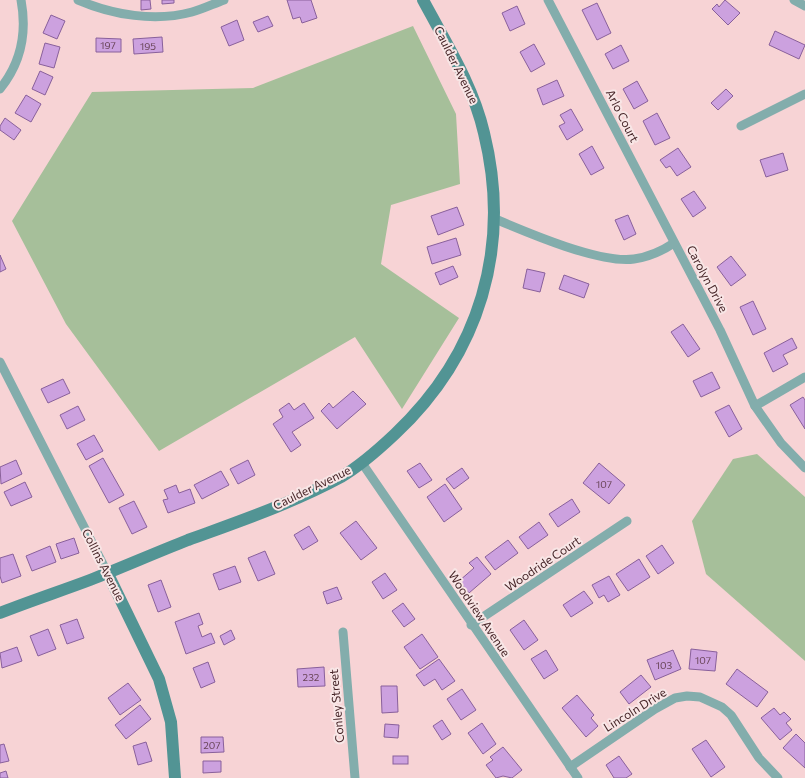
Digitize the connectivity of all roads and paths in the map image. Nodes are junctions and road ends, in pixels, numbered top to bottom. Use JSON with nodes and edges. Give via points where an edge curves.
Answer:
{"nodes":[{"id":1,"x":21,"y":0,"type":"edge"},
{"id":2,"x":78,"y":0,"type":"edge"},
{"id":3,"x":224,"y":0,"type":"edge"},
{"id":4,"x":423,"y":0,"type":"edge"},
{"id":5,"x":548,"y":0,"type":"edge"},
{"id":6,"x":794,"y":0,"type":"edge"},
{"id":7,"x":805,"y":6,"type":"edge"},
{"id":8,"x":0,"y":89,"type":"edge"},
{"id":9,"x":805,"y":94,"type":"edge"},
{"id":10,"x":742,"y":126,"type":"dead end"},
{"id":11,"x":494,"y":218,"type":"junction"},
{"id":12,"x":674,"y":243,"type":"junction"},
{"id":13,"x":0,"y":362,"type":"edge"},
{"id":14,"x":805,"y":378,"type":"edge"},
{"id":15,"x":755,"y":406,"type":"junction"},
{"id":16,"x":362,"y":463,"type":"junction"},
{"id":17,"x":805,"y":468,"type":"edge"},
{"id":18,"x":627,"y":521,"type":"dead end"},
{"id":19,"x":107,"y":572,"type":"junction"},
{"id":20,"x":0,"y":613,"type":"edge"},
{"id":21,"x":471,"y":625,"type":"junction"},
{"id":22,"x":344,"y":632,"type":"dead end"},
{"id":23,"x":570,"y":767,"type":"junction"},
{"id":24,"x":175,"y":778,"type":"edge"},
{"id":25,"x":355,"y":778,"type":"edge"},
{"id":26,"x":578,"y":778,"type":"edge"},
{"id":27,"x":778,"y":778,"type":"edge"}],
"edges":[{"from":1,"to":8,"type":"street","via":[[24,15],[19,56]]},
{"from":2,"to":3,"type":"street","via":[[120,14],[150,16],[192,12]]},
{"from":4,"to":11,"type":"street","name":"Caulder Avenue","via":[[459,68],[476,108],[489,156]]},
{"from":5,"to":12,"type":"street","name":"Arlo Court"},
{"from":6,"to":7,"type":"street"},
{"from":9,"to":10,"type":"street"},
{"from":11,"to":12,"type":"street","name":"Carolyn Drive","via":[[606,258],[634,259],[662,251]]},
{"from":11,"to":16,"type":"street","name":"Caulder Avenue","via":[[485,285],[472,327],[463,346],[447,373],[423,404]]},
{"from":12,"to":15,"type":"street","name":"Carolyn Drive","via":[[720,330]]},
{"from":13,"to":19,"type":"street","name":"Collins Avenue"},
{"from":14,"to":15,"type":"street"},
{"from":15,"to":17,"type":"street","name":"Carolyn Drive","via":[[781,443]]},
{"from":16,"to":19,"type":"street","name":"Caulder Avenue","via":[[301,497]]},
{"from":16,"to":21,"type":"street","name":"Woodview Avenue"},
{"from":18,"to":21,"type":"street","name":"Woodride Court"},
{"from":19,"to":20,"type":"street","name":"Caulder Avenue"},
{"from":19,"to":24,"type":"street","name":"Collins Avenue","via":[[160,679],[171,722]]},
{"from":21,"to":23,"type":"street","name":"Woodview Avenue"},
{"from":22,"to":25,"type":"street","name":"Conley Street"},
{"from":23,"to":26,"type":"street","name":"Woodview Avenue"},
{"from":23,"to":27,"type":"street","name":"Lincoln Drive","via":[[655,709],[675,698],[687,696],[700,697],[722,707],[732,715],[759,758]]}]}
